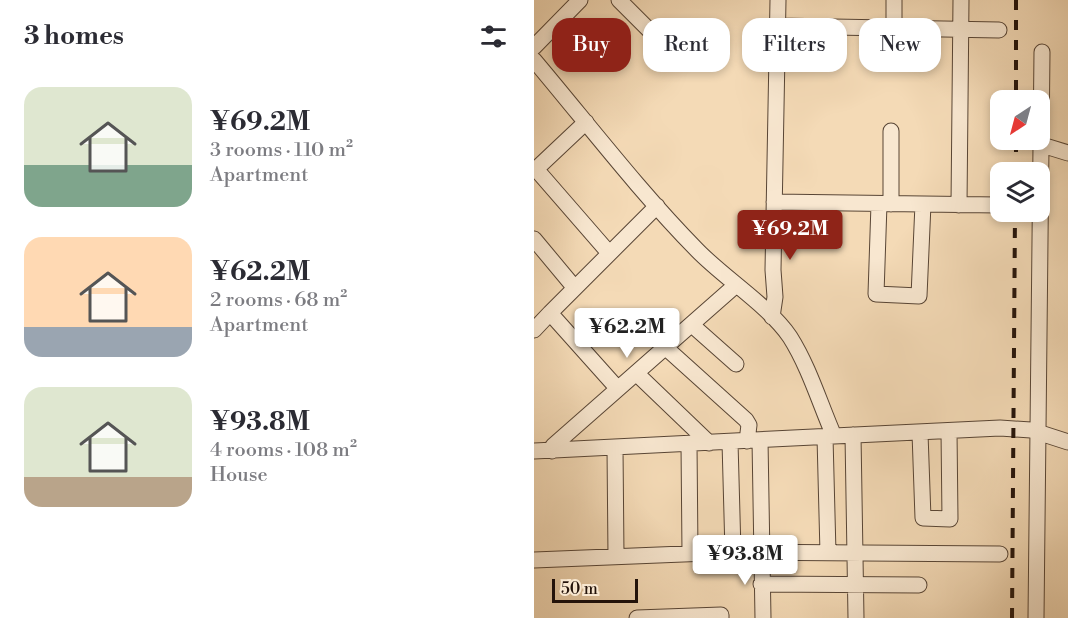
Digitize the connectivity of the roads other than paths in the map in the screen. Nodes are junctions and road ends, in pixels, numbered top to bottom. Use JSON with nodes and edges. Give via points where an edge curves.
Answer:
{"nodes":[{"id":1,"x":579,"y":0,"type":"edge"},
{"id":2,"x":619,"y":0,"type":"edge"},
{"id":3,"x":778,"y":0,"type":"edge"},
{"id":4,"x":894,"y":0,"type":"edge"},
{"id":5,"x":961,"y":0,"type":"edge"},
{"id":6,"x":778,"y":18,"type":"edge"},
{"id":7,"x":894,"y":18,"type":"edge"},
{"id":8,"x":643,"y":24,"type":"edge"},
{"id":9,"x":941,"y":29,"type":"edge"},
{"id":10,"x":961,"y":30,"type":"junction"},
{"id":11,"x":999,"y":30,"type":"dead end"},
{"id":12,"x":534,"y":47,"type":"edge"},
{"id":13,"x":1042,"y":52,"type":"dead end"},
{"id":14,"x":534,"y":60,"type":"edge"},
{"id":15,"x":777,"y":72,"type":"edge"},
{"id":16,"x":1042,"y":90,"type":"edge"},
{"id":17,"x":586,"y":122,"type":"junction"},
{"id":18,"x":891,"y":131,"type":"dead end"},
{"id":19,"x":1050,"y":147,"type":"edge"},
{"id":20,"x":1042,"y":150,"type":"edge"},
{"id":21,"x":1068,"y":153,"type":"edge"},
{"id":22,"x":536,"y":166,"type":"edge"},
{"id":23,"x":774,"y":202,"type":"junction"},
{"id":24,"x":885,"y":204,"type":"junction"},
{"id":25,"x":923,"y":204,"type":"junction"},
{"id":26,"x":959,"y":205,"type":"junction"},
{"id":27,"x":990,"y":205,"type":"edge"},
{"id":28,"x":657,"y":206,"type":"junction"},
{"id":29,"x":534,"y":239,"type":"edge"},
{"id":30,"x":609,"y":253,"type":"junction"},
{"id":31,"x":736,"y":285,"type":"junction"},
{"id":32,"x":574,"y":287,"type":"junction"},
{"id":33,"x":550,"y":313,"type":"junction"},
{"id":34,"x":772,"y":317,"type":"junction"},
{"id":35,"x":692,"y":325,"type":"junction"},
{"id":36,"x":534,"y":330,"type":"edge"},
{"id":37,"x":665,"y":347,"type":"junction"},
{"id":38,"x":736,"y":364,"type":"dead end"},
{"id":39,"x":636,"y":373,"type":"junction"},
{"id":40,"x":618,"y":389,"type":"junction"},
{"id":41,"x":949,"y":431,"type":"junction"},
{"id":42,"x":1039,"y":432,"type":"junction"},
{"id":43,"x":920,"y":433,"type":"junction"},
{"id":44,"x":853,"y":435,"type":"junction"},
{"id":45,"x":829,"y":437,"type":"junction"},
{"id":46,"x":754,"y":440,"type":"junction"},
{"id":47,"x":730,"y":442,"type":"junction"},
{"id":48,"x":1068,"y":442,"type":"edge"},
{"id":49,"x":709,"y":443,"type":"junction"},
{"id":50,"x":689,"y":444,"type":"junction"},
{"id":51,"x":615,"y":448,"type":"junction"},
{"id":52,"x":552,"y":451,"type":"junction"},
{"id":53,"x":534,"y":452,"type":"edge"},
{"id":54,"x":733,"y":552,"type":"junction"},
{"id":55,"x":856,"y":552,"type":"junction"},
{"id":56,"x":690,"y":553,"type":"junction"},
{"id":57,"x":762,"y":553,"type":"junction"},
{"id":58,"x":828,"y":553,"type":"junction"},
{"id":59,"x":1000,"y":554,"type":"dead end"},
{"id":60,"x":616,"y":556,"type":"junction"},
{"id":61,"x":534,"y":560,"type":"edge"},
{"id":62,"x":762,"y":584,"type":"junction"},
{"id":63,"x":855,"y":584,"type":"junction"},
{"id":64,"x":919,"y":585,"type":"dead end"},
{"id":65,"x":664,"y":617,"type":"edge"},
{"id":66,"x":637,"y":618,"type":"edge"},
{"id":67,"x":721,"y":618,"type":"edge"},
{"id":68,"x":763,"y":618,"type":"edge"},
{"id":69,"x":856,"y":618,"type":"edge"},
{"id":70,"x":1036,"y":618,"type":"edge"}],
"edges":[{"from":1,"to":12,"type":"street"},
{"from":2,"to":8,"type":"street"},
{"from":3,"to":6,"type":"street"},
{"from":4,"to":7,"type":"street"},
{"from":5,"to":10,"type":"street"},
{"from":9,"to":10,"type":"street"},
{"from":10,"to":11,"type":"street"},
{"from":10,"to":26,"type":"street"},
{"from":13,"to":16,"type":"street"},
{"from":14,"to":17,"type":"street"},
{"from":15,"to":23,"type":"street"},
{"from":17,"to":22,"type":"street"},
{"from":17,"to":28,"type":"street"},
{"from":18,"to":24,"type":"street"},
{"from":19,"to":21,"type":"street"},
{"from":20,"to":42,"type":"street"},
{"from":22,"to":30,"type":"street"},
{"from":23,"to":24,"type":"street"},
{"from":23,"to":34,"type":"street"},
{"from":24,"to":25,"type":"street"},
{"from":24,"to":25,"type":"street","via":[[876,294],[919,297]]},
{"from":25,"to":26,"type":"street"},
{"from":26,"to":27,"type":"street"},
{"from":28,"to":30,"type":"street"},
{"from":28,"to":31,"type":"street"},
{"from":29,"to":32,"type":"street"},
{"from":30,"to":32,"type":"street"},
{"from":31,"to":34,"type":"street"},
{"from":31,"to":35,"type":"street"},
{"from":32,"to":33,"type":"street"},
{"from":33,"to":36,"type":"street"},
{"from":33,"to":40,"type":"street"},
{"from":34,"to":45,"type":"street","via":[[799,352]]},
{"from":35,"to":37,"type":"street"},
{"from":35,"to":38,"type":"street"},
{"from":37,"to":39,"type":"street"},
{"from":37,"to":46,"type":"street","via":[[746,420]]},
{"from":39,"to":40,"type":"street"},
{"from":39,"to":49,"type":"street"},
{"from":40,"to":52,"type":"street"},
{"from":41,"to":42,"type":"street","via":[[1000,428]]},
{"from":41,"to":43,"type":"street"},
{"from":41,"to":43,"type":"street","via":[[950,519],[923,518]]},
{"from":42,"to":48,"type":"street"},
{"from":42,"to":70,"type":"street"},
{"from":43,"to":44,"type":"street"},
{"from":44,"to":45,"type":"street"},
{"from":44,"to":55,"type":"street"},
{"from":45,"to":46,"type":"street"},
{"from":45,"to":58,"type":"street"},
{"from":46,"to":47,"type":"street"},
{"from":46,"to":57,"type":"street"},
{"from":47,"to":49,"type":"street"},
{"from":47,"to":54,"type":"street"},
{"from":49,"to":50,"type":"street"},
{"from":50,"to":51,"type":"street"},
{"from":50,"to":56,"type":"street"},
{"from":51,"to":52,"type":"street"},
{"from":51,"to":60,"type":"street"},
{"from":52,"to":53,"type":"street"},
{"from":54,"to":56,"type":"street"},
{"from":54,"to":57,"type":"street"},
{"from":55,"to":58,"type":"street"},
{"from":55,"to":59,"type":"street"},
{"from":55,"to":63,"type":"street"},
{"from":56,"to":60,"type":"street"},
{"from":57,"to":58,"type":"street"},
{"from":57,"to":62,"type":"street"},
{"from":60,"to":61,"type":"street"},
{"from":62,"to":63,"type":"street"},
{"from":62,"to":68,"type":"street"},
{"from":63,"to":64,"type":"street"},
{"from":63,"to":69,"type":"street"},
{"from":65,"to":66,"type":"street"},
{"from":65,"to":67,"type":"street"}]}
